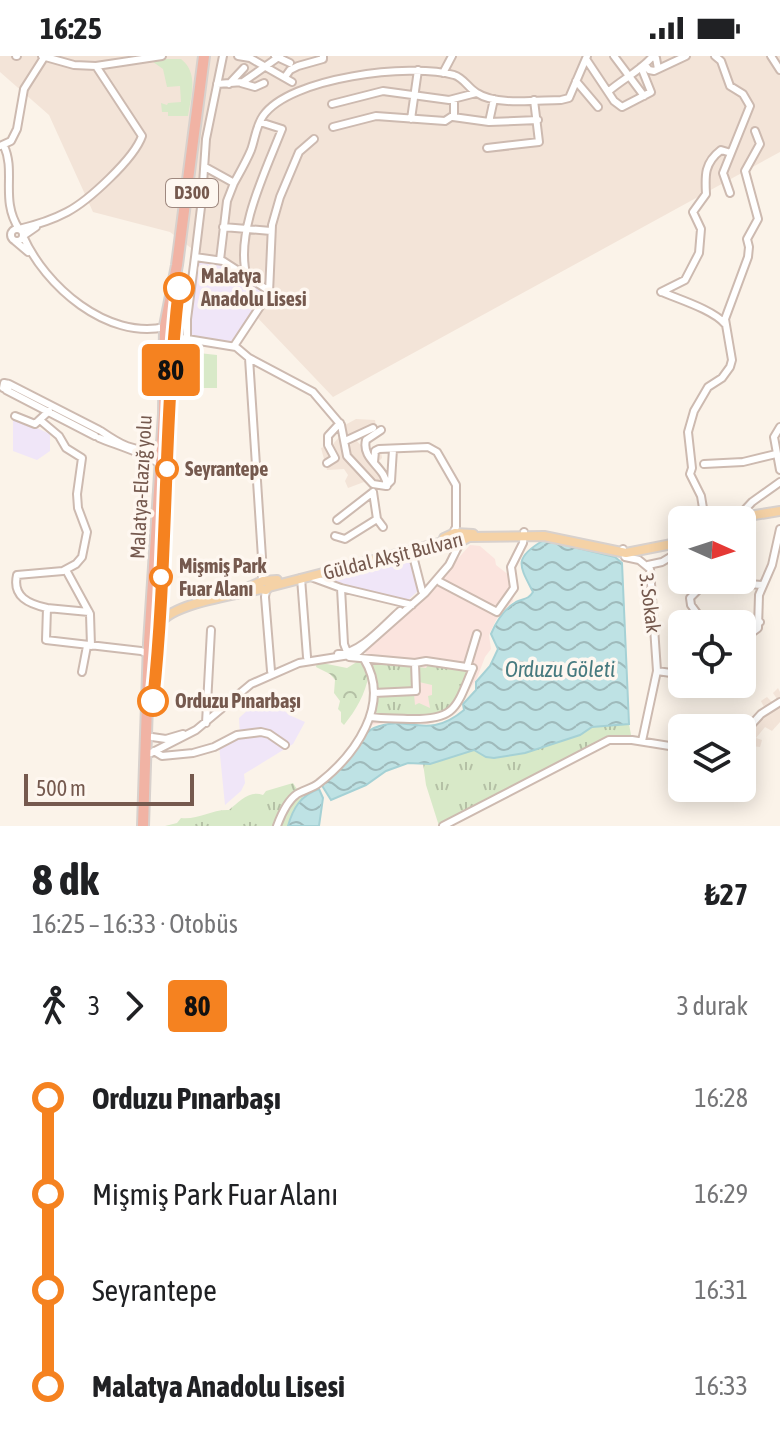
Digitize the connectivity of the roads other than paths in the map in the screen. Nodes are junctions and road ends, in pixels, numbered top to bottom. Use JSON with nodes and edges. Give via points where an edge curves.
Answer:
{"nodes":[{"id":1,"x":44,"y":56,"type":"edge"},
{"id":2,"x":162,"y":56,"type":"edge"},
{"id":3,"x":207,"y":56,"type":"edge"},
{"id":4,"x":223,"y":56,"type":"edge"},
{"id":5,"x":238,"y":56,"type":"edge"},
{"id":6,"x":278,"y":56,"type":"edge"},
{"id":7,"x":452,"y":56,"type":"edge"},
{"id":8,"x":614,"y":56,"type":"edge"},
{"id":9,"x":686,"y":56,"type":"edge"},
{"id":10,"x":715,"y":56,"type":"edge"},
{"id":11,"x":771,"y":56,"type":"edge"},
{"id":12,"x":88,"y":57,"type":"edge"},
{"id":13,"x":586,"y":57,"type":"edge"},
{"id":14,"x":323,"y":58,"type":"edge"},
{"id":15,"x":646,"y":62,"type":"edge"},
{"id":16,"x":290,"y":63,"type":"dead end"},
{"id":17,"x":94,"y":66,"type":"junction"},
{"id":18,"x":267,"y":67,"type":"junction"},
{"id":19,"x":244,"y":68,"type":"dead end"},
{"id":20,"x":658,"y":69,"type":"junction"},
{"id":21,"x":418,"y":70,"type":"junction"},
{"id":22,"x":780,"y":70,"type":"edge"},
{"id":23,"x":443,"y":73,"type":"junction"},
{"id":24,"x":628,"y":75,"type":"junction"},
{"id":25,"x":285,"y":77,"type":"junction"},
{"id":26,"x":576,"y":81,"type":"junction"},
{"id":27,"x":292,"y":82,"type":"dead end"},
{"id":28,"x":241,"y":83,"type":"junction"},
{"id":29,"x":264,"y":83,"type":"dead end"},
{"id":30,"x":217,"y":84,"type":"junction"},
{"id":31,"x":229,"y":84,"type":"junction"},
{"id":32,"x":609,"y":91,"type":"junction"},
{"id":33,"x":476,"y":93,"type":"junction"},
{"id":34,"x":415,"y":95,"type":"junction"},
{"id":35,"x":644,"y":96,"type":"junction"},
{"id":36,"x":494,"y":99,"type":"junction"},
{"id":37,"x":454,"y":100,"type":"junction"},
{"id":38,"x":534,"y":100,"type":"junction"},
{"id":39,"x":332,"y":104,"type":"dead end"},
{"id":40,"x":598,"y":107,"type":"dead end"},
{"id":41,"x":453,"y":117,"type":"junction"},
{"id":42,"x":411,"y":119,"type":"junction"},
{"id":43,"x":538,"y":120,"type":"junction"},
{"id":44,"x":260,"y":122,"type":"junction"},
{"id":45,"x":489,"y":122,"type":"junction"},
{"id":46,"x":333,"y":127,"type":"dead end"},
{"id":47,"x":755,"y":131,"type":"dead end"},
{"id":48,"x":202,"y":139,"type":"junction"},
{"id":49,"x":314,"y":139,"type":"dead end"},
{"id":50,"x":2,"y":146,"type":"edge"},
{"id":51,"x":487,"y":148,"type":"dead end"},
{"id":52,"x":731,"y":153,"type":"junction"},
{"id":53,"x":205,"y":167,"type":"junction"},
{"id":54,"x":234,"y":183,"type":"junction"},
{"id":55,"x":731,"y":189,"type":"dead end"},
{"id":56,"x":6,"y":198,"type":"junction"},
{"id":57,"x":223,"y":227,"type":"junction"},
{"id":58,"x":249,"y":229,"type":"junction"},
{"id":59,"x":271,"y":231,"type":"junction"},
{"id":60,"x":21,"y":233,"type":"junction"},
{"id":61,"x":13,"y":238,"type":"junction"},
{"id":62,"x":195,"y":257,"type":"junction"},
{"id":63,"x":220,"y":260,"type":"junction"},
{"id":64,"x":247,"y":277,"type":"junction"},
{"id":65,"x":268,"y":290,"type":"junction"},
{"id":66,"x":725,"y":324,"type":"junction"},
{"id":67,"x":178,"y":335,"type":"junction"},
{"id":68,"x":234,"y":346,"type":"junction"},
{"id":69,"x":249,"y":358,"type":"junction"},
{"id":70,"x":4,"y":386,"type":"edge"},
{"id":71,"x":49,"y":411,"type":"junction"},
{"id":72,"x":15,"y":416,"type":"dead end"},
{"id":73,"x":40,"y":420,"type":"junction"},
{"id":74,"x":340,"y":423,"type":"junction"},
{"id":75,"x":780,"y":427,"type":"edge"},
{"id":76,"x":98,"y":434,"type":"junction"},
{"id":77,"x":163,"y":438,"type":"junction"},
{"id":78,"x":345,"y":441,"type":"junction"},
{"id":79,"x":393,"y":449,"type":"junction"},
{"id":80,"x":776,"y":454,"type":"junction"},
{"id":81,"x":374,"y":462,"type":"junction"},
{"id":82,"x":327,"y":463,"type":"dead end"},
{"id":83,"x":704,"y":464,"type":"dead end"},
{"id":84,"x":161,"y":467,"type":"junction"},
{"id":85,"x":780,"y":470,"type":"edge"},
{"id":86,"x":780,"y":482,"type":"edge"},
{"id":87,"x":387,"y":486,"type":"junction"},
{"id":88,"x":374,"y":488,"type":"junction"},
{"id":89,"x":703,"y":506,"type":"edge"},
{"id":90,"x":749,"y":506,"type":"edge"},
{"id":91,"x":780,"y":512,"type":"edge"},
{"id":92,"x":756,"y":516,"type":"edge"},
{"id":93,"x":377,"y":519,"type":"junction"},
{"id":94,"x":337,"y":520,"type":"dead end"},
{"id":95,"x":383,"y":527,"type":"dead end"},
{"id":96,"x":780,"y":529,"type":"edge"},
{"id":97,"x":524,"y":534,"type":"junction"},
{"id":98,"x":335,"y":536,"type":"dead end"},
{"id":99,"x":457,"y":537,"type":"junction"},
{"id":100,"x":668,"y":543,"type":"edge"},
{"id":101,"x":623,"y":551,"type":"junction"},
{"id":102,"x":413,"y":556,"type":"dead end"},
{"id":103,"x":668,"y":558,"type":"edge"},
{"id":104,"x":648,"y":565,"type":"junction"},
{"id":105,"x":66,"y":570,"type":"junction"},
{"id":106,"x":314,"y":576,"type":"junction"},
{"id":107,"x":440,"y":582,"type":"dead end"},
{"id":108,"x":762,"y":585,"type":"junction"},
{"id":109,"x":264,"y":586,"type":"junction"},
{"id":110,"x":341,"y":588,"type":"junction"},
{"id":111,"x":422,"y":591,"type":"junction"},
{"id":112,"x":160,"y":604,"type":"junction"},
{"id":113,"x":410,"y":605,"type":"junction"},
{"id":114,"x":47,"y":608,"type":"junction"},
{"id":115,"x":695,"y":610,"type":"edge"},
{"id":116,"x":89,"y":612,"type":"junction"},
{"id":117,"x":760,"y":622,"type":"junction"},
{"id":118,"x":160,"y":623,"type":"junction"},
{"id":119,"x":756,"y":623,"type":"edge"},
{"id":120,"x":756,"y":629,"type":"edge"},
{"id":121,"x":211,"y":630,"type":"dead end"},
{"id":122,"x":477,"y":634,"type":"dead end"},
{"id":123,"x":89,"y":646,"type":"junction"},
{"id":124,"x":151,"y":649,"type":"junction"},
{"id":125,"x":351,"y":651,"type":"junction"},
{"id":126,"x":307,"y":657,"type":"junction"},
{"id":127,"x":365,"y":660,"type":"junction"},
{"id":128,"x":415,"y":663,"type":"junction"},
{"id":129,"x":467,"y":667,"type":"junction"},
{"id":130,"x":271,"y":671,"type":"junction"},
{"id":131,"x":657,"y":671,"type":"junction"},
{"id":132,"x":82,"y":672,"type":"dead end"},
{"id":133,"x":668,"y":672,"type":"edge"},
{"id":134,"x":374,"y":693,"type":"junction"},
{"id":135,"x":780,"y":702,"type":"edge"},
{"id":136,"x":371,"y":717,"type":"junction"},
{"id":137,"x":206,"y":720,"type":"junction"},
{"id":138,"x":756,"y":720,"type":"edge"},
{"id":139,"x":152,"y":737,"type":"junction"},
{"id":140,"x":642,"y":741,"type":"junction"},
{"id":141,"x":165,"y":743,"type":"junction"},
{"id":142,"x":285,"y":745,"type":"dead end"},
{"id":143,"x":668,"y":746,"type":"edge"},
{"id":144,"x":152,"y":752,"type":"junction"},
{"id":145,"x":146,"y":826,"type":"edge"},
{"id":146,"x":277,"y":826,"type":"edge"},
{"id":147,"x":443,"y":826,"type":"edge"}],
"edges":[{"from":1,"to":17,"type":"street"},
{"from":1,"to":50,"type":"street","via":[[24,89],[17,129]]},
{"from":2,"to":17,"type":"street"},
{"from":3,"to":48,"type":"highway","number":"D300"},
{"from":3,"to":67,"type":"highway","name":"Malatya-Elazığ yolu","number":"D300","via":[[177,265]]},
{"from":4,"to":30,"type":"street"},
{"from":5,"to":18,"type":"street"},
{"from":6,"to":16,"type":"street"},
{"from":6,"to":18,"type":"street"},
{"from":7,"to":23,"type":"street"},
{"from":8,"to":24,"type":"street"},
{"from":9,"to":20,"type":"street"},
{"from":10,"to":52,"type":"street","via":[[730,86],[750,106]]},
{"from":11,"to":22,"type":"street"},
{"from":12,"to":17,"type":"street"},
{"from":13,"to":26,"type":"street"},
{"from":13,"to":32,"type":"street"},
{"from":14,"to":25,"type":"street","via":[[301,64]]},
{"from":15,"to":20,"type":"street","via":[[649,70]]},
{"from":15,"to":20,"type":"street","via":[[656,58]]},
{"from":15,"to":24,"type":"street"},
{"from":15,"to":35,"type":"street","via":[[651,91]]},
{"from":17,"to":60,"type":"street","via":[[142,136],[138,147],[69,211]]},
{"from":18,"to":25,"type":"street"},
{"from":18,"to":28,"type":"street"},
{"from":19,"to":31,"type":"street"},
{"from":21,"to":23,"type":"street"},
{"from":21,"to":34,"type":"street"},
{"from":21,"to":44,"type":"street","via":[[379,71],[297,92],[270,108]]},
{"from":23,"to":33,"type":"street","via":[[458,76]]},
{"from":24,"to":32,"type":"street"},
{"from":24,"to":35,"type":"street"},
{"from":25,"to":27,"type":"street"},
{"from":26,"to":38,"type":"street","via":[[561,100]]},
{"from":26,"to":40,"type":"street"},
{"from":28,"to":29,"type":"street"},
{"from":28,"to":31,"type":"street"},
{"from":30,"to":31,"type":"street"},
{"from":30,"to":48,"type":"street"},
{"from":32,"to":35,"type":"street","via":[[622,107]]},
{"from":33,"to":36,"type":"street"},
{"from":33,"to":37,"type":"street"},
{"from":34,"to":37,"type":"street"},
{"from":34,"to":39,"type":"street","via":[[383,91]]},
{"from":34,"to":42,"type":"street"},
{"from":36,"to":38,"type":"street"},
{"from":36,"to":45,"type":"street"},
{"from":37,"to":41,"type":"street"},
{"from":38,"to":43,"type":"street"},
{"from":41,"to":42,"type":"street","via":[[442,122]]},
{"from":41,"to":45,"type":"street"},
{"from":42,"to":46,"type":"street","via":[[372,116]]},
{"from":43,"to":45,"type":"street"},
{"from":43,"to":51,"type":"street","via":[[537,143]]},
{"from":44,"to":54,"type":"street"},
{"from":44,"to":58,"type":"street","via":[[284,126],[255,194]]},
{"from":47,"to":66,"type":"street","via":[[759,148],[745,171],[758,219],[747,239],[748,257]]},
{"from":48,"to":53,"type":"street"},
{"from":48,"to":67,"type":"highway","number":"D300","via":[[179,289]]},
{"from":49,"to":59,"type":"street","via":[[298,154]]},
{"from":50,"to":56,"type":"street","via":[[9,159]]},
{"from":52,"to":55,"type":"street","via":[[723,176]]},
{"from":52,"to":66,"type":"street","via":[[721,150],[707,165],[706,194],[693,212],[702,239],[697,259],[685,280],[661,292],[684,299]]},
{"from":53,"to":54,"type":"street"},
{"from":53,"to":62,"type":"street"},
{"from":54,"to":57,"type":"street"},
{"from":56,"to":60,"type":"street"},
{"from":56,"to":61,"type":"street"},
{"from":57,"to":58,"type":"street"},
{"from":57,"to":63,"type":"street"},
{"from":58,"to":59,"type":"street"},
{"from":58,"to":64,"type":"street","via":[[244,250]]},
{"from":59,"to":65,"type":"street"},
{"from":60,"to":61,"type":"street"},
{"from":60,"to":61,"type":"street","via":[[13,230]]},
{"from":60,"to":67,"type":"street","via":[[62,290],[85,307],[113,323]]},
{"from":61,"to":67,"type":"street","via":[[60,292],[84,309],[113,326]]},
{"from":62,"to":63,"type":"street"},
{"from":62,"to":67,"type":"street","via":[[187,319]]},
{"from":63,"to":64,"type":"street"},
{"from":64,"to":65,"type":"street"},
{"from":65,"to":68,"type":"street"},
{"from":66,"to":89,"type":"street","via":[[730,367],[708,387],[688,432],[690,474]]},
{"from":67,"to":68,"type":"street"},
{"from":67,"to":77,"type":"highway","name":"Malatya-Elazığ yolu","number":"D300"},
{"from":67,"to":112,"type":"highway","number":"D300","via":[[169,380]]},
{"from":68,"to":69,"type":"street"},
{"from":69,"to":74,"type":"street","via":[[313,392]]},
{"from":69,"to":109,"type":"street"},
{"from":70,"to":71,"type":"street"},
{"from":70,"to":76,"type":"street"},
{"from":71,"to":73,"type":"street"},
{"from":71,"to":76,"type":"street"},
{"from":72,"to":73,"type":"street","via":[[35,424]]},
{"from":73,"to":105,"type":"street","via":[[82,458],[77,502],[87,532],[85,547]]},
{"from":74,"to":78,"type":"street"},
{"from":74,"to":82,"type":"street","via":[[328,436],[335,460]]},
{"from":75,"to":80,"type":"street","via":[[774,437]]},
{"from":76,"to":77,"type":"street","via":[[143,450],[157,447]]},
{"from":76,"to":84,"type":"street","via":[[124,450],[151,456]]},
{"from":77,"to":84,"type":"highway","name":"Malatya-Elazığ yolu","number":"D300"},
{"from":78,"to":81,"type":"street","via":[[377,429],[365,442]]},
{"from":78,"to":88,"type":"street","via":[[347,456]]},
{"from":79,"to":81,"type":"street","via":[[376,450]]},
{"from":79,"to":87,"type":"street"},
{"from":79,"to":99,"type":"street","via":[[428,447],[437,452],[456,485]]},
{"from":80,"to":83,"type":"street"},
{"from":80,"to":85,"type":"street"},
{"from":81,"to":87,"type":"street"},
{"from":84,"to":124,"type":"highway","name":"Malatya-Elazığ yolu","number":"D300"},
{"from":86,"to":90,"type":"street"},
{"from":87,"to":88,"type":"street"},
{"from":88,"to":93,"type":"street"},
{"from":88,"to":94,"type":"street"},
{"from":91,"to":92,"type":"main road"},
{"from":93,"to":95,"type":"street"},
{"from":93,"to":98,"type":"street","via":[[345,539]]},
{"from":96,"to":108,"type":"street"},
{"from":97,"to":99,"type":"main road","name":"Güldal Akşit Bulvarı"},
{"from":97,"to":101,"type":"main road","name":"Güldal Akşit Bulvarı"},
{"from":97,"to":107,"type":"street","via":[[511,567],[514,588],[497,612]]},
{"from":99,"to":106,"type":"main road","name":"Güldal Akşit Bulvarı"},
{"from":99,"to":111,"type":"street","via":[[452,554]]},
{"from":99,"to":113,"type":"street","via":[[449,565]]},
{"from":100,"to":101,"type":"main road","name":"Güldal Akşit Bulvarı"},
{"from":101,"to":104,"type":"street","name":"3. Sokak","via":[[625,557]]},
{"from":102,"to":111,"type":"street"},
{"from":103,"to":104,"type":"street"},
{"from":104,"to":131,"type":"street","name":"3. Sokak"},
{"from":105,"to":114,"type":"street","via":[[21,573],[16,578],[25,601]]},
{"from":105,"to":116,"type":"street"},
{"from":106,"to":109,"type":"main road","name":"Güldal Akşit Bulvarı"},
{"from":106,"to":110,"type":"street"},
{"from":106,"to":126,"type":"street"},
{"from":108,"to":115,"type":"street","via":[[703,585],[690,598]]},
{"from":108,"to":117,"type":"street"},
{"from":109,"to":112,"type":"main road","name":"Güldal Akşit Bulvarı","via":[[171,607]]},
{"from":109,"to":118,"type":"main road","name":"Güldal Akşit Bulvarı","via":[[178,610]]},
{"from":109,"to":130,"type":"street"},
{"from":110,"to":113,"type":"street"},
{"from":110,"to":125,"type":"street"},
{"from":111,"to":113,"type":"street"},
{"from":112,"to":118,"type":"highway","number":"D300"},
{"from":113,"to":125,"type":"street"},
{"from":114,"to":116,"type":"street"},
{"from":114,"to":123,"type":"street","via":[[46,640]]},
{"from":116,"to":123,"type":"street"},
{"from":117,"to":119,"type":"street"},
{"from":117,"to":120,"type":"street"},
{"from":118,"to":124,"type":"highway","number":"D300"},
{"from":121,"to":137,"type":"street"},
{"from":122,"to":129,"type":"street"},
{"from":123,"to":124,"type":"street"},
{"from":123,"to":132,"type":"street"},
{"from":124,"to":139,"type":"highway","number":"D300"},
{"from":124,"to":145,"type":"highway","name":"Malatya-Elazığ yolu","number":"D300"},
{"from":125,"to":126,"type":"street"},
{"from":125,"to":127,"type":"street"},
{"from":125,"to":137,"type":"street","via":[[303,661],[254,682]]},
{"from":126,"to":130,"type":"street"},
{"from":127,"to":128,"type":"street"},
{"from":127,"to":134,"type":"street"},
{"from":128,"to":129,"type":"street"},
{"from":128,"to":134,"type":"street","via":[[416,691]]},
{"from":129,"to":136,"type":"street","via":[[473,668],[445,716]]},
{"from":130,"to":137,"type":"street","via":[[241,685]]},
{"from":131,"to":133,"type":"street"},
{"from":131,"to":140,"type":"street","name":"3. Sokak"},
{"from":134,"to":136,"type":"street"},
{"from":135,"to":138,"type":"street"},
{"from":136,"to":146,"type":"street","via":[[340,763],[288,802]]},
{"from":137,"to":141,"type":"street"},
{"from":139,"to":141,"type":"street"},
{"from":139,"to":144,"type":"highway","number":"D300"},
{"from":140,"to":143,"type":"street"},
{"from":140,"to":147,"type":"street","via":[[607,741]]},
{"from":141,"to":144,"type":"street"},
{"from":142,"to":144,"type":"street","via":[[261,732],[237,735],[193,753]]},
{"from":144,"to":145,"type":"highway","number":"D300"}]}
